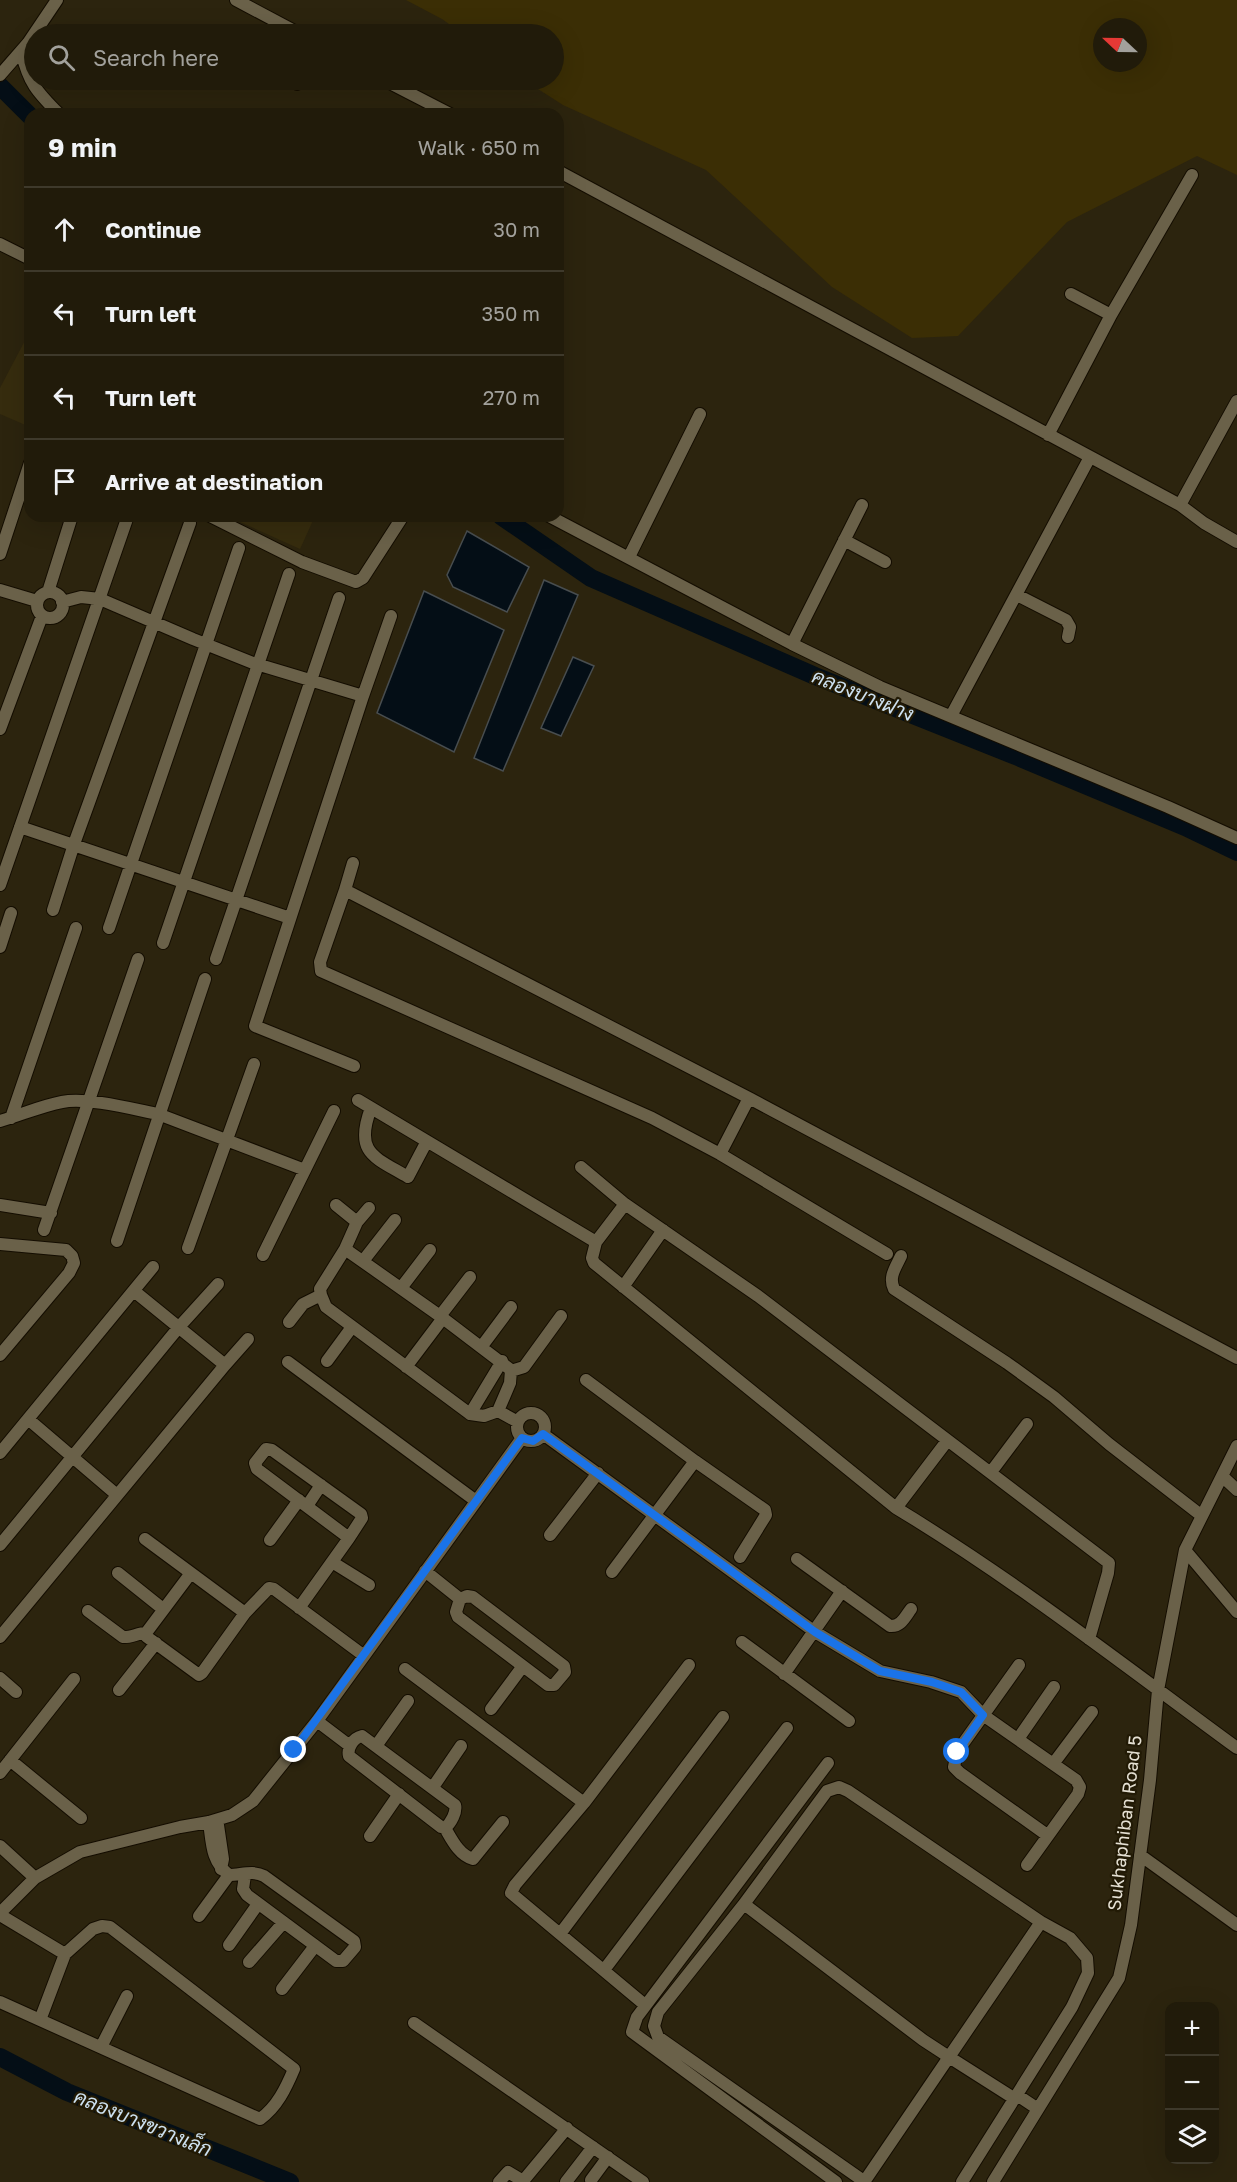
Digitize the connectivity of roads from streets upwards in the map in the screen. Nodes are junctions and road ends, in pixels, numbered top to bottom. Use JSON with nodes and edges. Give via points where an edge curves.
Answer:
{"nodes":[{"id":1,"x":57,"y":0,"type":"edge"},
{"id":2,"x":236,"y":0,"type":"edge"},
{"id":3,"x":40,"y":24,"type":"edge"},
{"id":4,"x":281,"y":24,"type":"edge"},
{"id":5,"x":24,"y":47,"type":"edge"},
{"id":6,"x":21,"y":51,"type":"junction"},
{"id":7,"x":24,"y":62,"type":"edge"},
{"id":8,"x":2,"y":72,"type":"edge"},
{"id":9,"x":37,"y":90,"type":"edge"},
{"id":10,"x":403,"y":90,"type":"edge"},
{"id":11,"x":54,"y":108,"type":"edge"},
{"id":12,"x":438,"y":108,"type":"edge"},
{"id":13,"x":564,"y":174,"type":"edge"},
{"id":14,"x":1192,"y":175,"type":"dead end"},
{"id":15,"x":0,"y":244,"type":"edge"},
{"id":16,"x":24,"y":256,"type":"edge"},
{"id":17,"x":1071,"y":294,"type":"dead end"},
{"id":18,"x":1111,"y":315,"type":"junction"},
{"id":19,"x":1237,"y":401,"type":"edge"},
{"id":20,"x":700,"y":414,"type":"dead end"},
{"id":21,"x":1048,"y":435,"type":"junction"},
{"id":22,"x":1090,"y":457,"type":"junction"},
{"id":23,"x":24,"y":481,"type":"edge"},
{"id":24,"x":862,"y":505,"type":"dead end"},
{"id":25,"x":1180,"y":506,"type":"junction"},
{"id":26,"x":70,"y":522,"type":"edge"},
{"id":27,"x":126,"y":522,"type":"edge"},
{"id":28,"x":222,"y":522,"type":"edge"},
{"id":29,"x":399,"y":522,"type":"edge"},
{"id":30,"x":561,"y":522,"type":"edge"},
{"id":31,"x":190,"y":523,"type":"dead end"},
{"id":32,"x":844,"y":540,"type":"junction"},
{"id":33,"x":1237,"y":542,"type":"edge"},
{"id":34,"x":238,"y":548,"type":"dead end"},
{"id":35,"x":0,"y":554,"type":"edge"},
{"id":36,"x":629,"y":557,"type":"junction"},
{"id":37,"x":885,"y":562,"type":"dead end"},
{"id":38,"x":289,"y":574,"type":"dead end"},
{"id":39,"x":0,"y":590,"type":"edge"},
{"id":40,"x":48,"y":592,"type":"junction"},
{"id":41,"x":1017,"y":595,"type":"junction"},
{"id":42,"x":339,"y":598,"type":"dead end"},
{"id":43,"x":100,"y":599,"type":"junction"},
{"id":44,"x":37,"y":601,"type":"junction"},
{"id":45,"x":62,"y":602,"type":"junction"},
{"id":46,"x":42,"y":616,"type":"junction"},
{"id":47,"x":391,"y":616,"type":"dead end"},
{"id":48,"x":155,"y":623,"type":"junction"},
{"id":49,"x":1068,"y":637,"type":"dead end"},
{"id":50,"x":206,"y":644,"type":"junction"},
{"id":51,"x":792,"y":644,"type":"junction"},
{"id":52,"x":258,"y":664,"type":"junction"},
{"id":53,"x":311,"y":680,"type":"junction"},
{"id":54,"x":363,"y":696,"type":"junction"},
{"id":55,"x":951,"y":716,"type":"junction"},
{"id":56,"x":0,"y":729,"type":"edge"},
{"id":57,"x":20,"y":827,"type":"junction"},
{"id":58,"x":1237,"y":838,"type":"edge"},
{"id":59,"x":74,"y":844,"type":"junction"},
{"id":60,"x":353,"y":863,"type":"dead end"},
{"id":61,"x":130,"y":864,"type":"junction"},
{"id":62,"x":184,"y":882,"type":"junction"},
{"id":63,"x":0,"y":885,"type":"edge"},
{"id":64,"x":345,"y":890,"type":"junction"},
{"id":65,"x":237,"y":900,"type":"junction"},
{"id":66,"x":53,"y":910,"type":"dead end"},
{"id":67,"x":11,"y":913,"type":"dead end"},
{"id":68,"x":291,"y":918,"type":"junction"},
{"id":69,"x":76,"y":928,"type":"dead end"},
{"id":70,"x":109,"y":928,"type":"dead end"},
{"id":71,"x":163,"y":943,"type":"dead end"},
{"id":72,"x":0,"y":947,"type":"edge"},
{"id":73,"x":216,"y":959,"type":"dead end"},
{"id":74,"x":138,"y":960,"type":"dead end"},
{"id":75,"x":205,"y":979,"type":"dead end"},
{"id":76,"x":254,"y":1064,"type":"dead end"},
{"id":77,"x":354,"y":1066,"type":"dead end"},
{"id":78,"x":749,"y":1098,"type":"junction"},
{"id":79,"x":358,"y":1100,"type":"dead end"},
{"id":80,"x":90,"y":1102,"type":"junction"},
{"id":81,"x":371,"y":1108,"type":"junction"},
{"id":82,"x":334,"y":1111,"type":"dead end"},
{"id":83,"x":158,"y":1114,"type":"junction"},
{"id":84,"x":5,"y":1120,"type":"edge"},
{"id":85,"x":227,"y":1141,"type":"junction"},
{"id":86,"x":427,"y":1141,"type":"junction"},
{"id":87,"x":720,"y":1154,"type":"junction"},
{"id":88,"x":581,"y":1167,"type":"dead end"},
{"id":89,"x":305,"y":1170,"type":"junction"},
{"id":90,"x":624,"y":1204,"type":"junction"},
{"id":91,"x":0,"y":1205,"type":"edge"},
{"id":92,"x":336,"y":1205,"type":"dead end"},
{"id":93,"x":369,"y":1208,"type":"dead end"},
{"id":94,"x":51,"y":1213,"type":"junction"},
{"id":95,"x":395,"y":1220,"type":"dead end"},
{"id":96,"x":357,"y":1222,"type":"junction"},
{"id":97,"x":44,"y":1230,"type":"dead end"},
{"id":98,"x":663,"y":1230,"type":"junction"},
{"id":99,"x":117,"y":1242,"type":"dead end"},
{"id":100,"x":596,"y":1242,"type":"junction"},
{"id":101,"x":5,"y":1244,"type":"edge"},
{"id":102,"x":188,"y":1248,"type":"dead end"},
{"id":103,"x":345,"y":1249,"type":"junction"},
{"id":104,"x":429,"y":1250,"type":"dead end"},
{"id":105,"x":887,"y":1254,"type":"dead end"},
{"id":106,"x":263,"y":1255,"type":"dead end"},
{"id":107,"x":0,"y":1256,"type":"edge"},
{"id":108,"x":901,"y":1256,"type":"dead end"},
{"id":109,"x":363,"y":1262,"type":"junction"},
{"id":110,"x":153,"y":1267,"type":"dead end"},
{"id":111,"x":470,"y":1276,"type":"dead end"},
{"id":112,"x":218,"y":1284,"type":"dead end"},
{"id":113,"x":623,"y":1287,"type":"junction"},
{"id":114,"x":401,"y":1288,"type":"junction"},
{"id":115,"x":134,"y":1291,"type":"junction"},
{"id":116,"x":321,"y":1295,"type":"junction"},
{"id":117,"x":512,"y":1307,"type":"dead end"},
{"id":118,"x":561,"y":1316,"type":"dead end"},
{"id":119,"x":442,"y":1317,"type":"junction"},
{"id":120,"x":289,"y":1322,"type":"dead end"},
{"id":121,"x":179,"y":1327,"type":"junction"},
{"id":122,"x":352,"y":1327,"type":"junction"},
{"id":123,"x":248,"y":1339,"type":"dead end"},
{"id":124,"x":482,"y":1346,"type":"junction"},
{"id":125,"x":0,"y":1355,"type":"edge"},
{"id":126,"x":1237,"y":1358,"type":"edge"},
{"id":127,"x":327,"y":1361,"type":"dead end"},
{"id":128,"x":288,"y":1362,"type":"dead end"},
{"id":129,"x":225,"y":1365,"type":"junction"},
{"id":130,"x":506,"y":1366,"type":"junction"},
{"id":131,"x":406,"y":1367,"type":"junction"},
{"id":132,"x":586,"y":1380,"type":"dead end"},
{"id":133,"x":498,"y":1411,"type":"junction"},
{"id":134,"x":470,"y":1414,"type":"junction"},
{"id":135,"x":28,"y":1419,"type":"junction"},
{"id":136,"x":518,"y":1422,"type":"junction"},
{"id":137,"x":1027,"y":1424,"type":"dead end"},
{"id":138,"x":543,"y":1434,"type":"junction"},
{"id":139,"x":522,"y":1438,"type":"junction"},
{"id":140,"x":947,"y":1441,"type":"junction"},
{"id":141,"x":1237,"y":1446,"type":"edge"},
{"id":142,"x":0,"y":1453,"type":"edge"},
{"id":143,"x":73,"y":1457,"type":"junction"},
{"id":144,"x":695,"y":1461,"type":"junction"},
{"id":145,"x":991,"y":1472,"type":"junction"},
{"id":146,"x":598,"y":1473,"type":"junction"},
{"id":147,"x":1222,"y":1476,"type":"junction"},
{"id":148,"x":321,"y":1485,"type":"junction"},
{"id":149,"x":1237,"y":1490,"type":"edge"},
{"id":150,"x":117,"y":1495,"type":"junction"},
{"id":151,"x":476,"y":1502,"type":"junction"},
{"id":152,"x":303,"y":1503,"type":"junction"},
{"id":153,"x":896,"y":1508,"type":"junction"},
{"id":154,"x":654,"y":1515,"type":"junction"},
{"id":155,"x":1202,"y":1516,"type":"junction"},
{"id":156,"x":550,"y":1535,"type":"dead end"},
{"id":157,"x":349,"y":1538,"type":"junction"},
{"id":158,"x":145,"y":1539,"type":"dead end"},
{"id":159,"x":270,"y":1540,"type":"dead end"},
{"id":160,"x":0,"y":1545,"type":"edge"},
{"id":161,"x":1185,"y":1550,"type":"junction"},
{"id":162,"x":740,"y":1557,"type":"dead end"},
{"id":163,"x":796,"y":1559,"type":"dead end"},
{"id":164,"x":332,"y":1562,"type":"junction"},
{"id":165,"x":425,"y":1571,"type":"junction"},
{"id":166,"x":612,"y":1572,"type":"dead end"},
{"id":167,"x":118,"y":1573,"type":"dead end"},
{"id":168,"x":191,"y":1573,"type":"junction"},
{"id":169,"x":369,"y":1585,"type":"dead end"},
{"id":170,"x":842,"y":1591,"type":"junction"},
{"id":171,"x":460,"y":1599,"type":"junction"},
{"id":172,"x":163,"y":1608,"type":"junction"},
{"id":173,"x":299,"y":1608,"type":"junction"},
{"id":174,"x":911,"y":1609,"type":"dead end"},
{"id":175,"x":88,"y":1611,"type":"dead end"},
{"id":176,"x":1237,"y":1612,"type":"edge"},
{"id":177,"x":245,"y":1613,"type":"junction"},
{"id":178,"x":815,"y":1632,"type":"junction"},
{"id":179,"x":146,"y":1633,"type":"junction"},
{"id":180,"x":0,"y":1637,"type":"edge"},
{"id":181,"x":1089,"y":1638,"type":"junction"},
{"id":182,"x":742,"y":1642,"type":"dead end"},
{"id":183,"x":156,"y":1643,"type":"junction"},
{"id":184,"x":363,"y":1655,"type":"junction"},
{"id":185,"x":689,"y":1665,"type":"dead end"},
{"id":186,"x":1019,"y":1665,"type":"dead end"},
{"id":187,"x":523,"y":1666,"type":"junction"},
{"id":188,"x":405,"y":1669,"type":"dead end"},
{"id":189,"x":784,"y":1674,"type":"junction"},
{"id":190,"x":0,"y":1678,"type":"edge"},
{"id":191,"x":74,"y":1679,"type":"dead end"},
{"id":192,"x":1054,"y":1687,"type":"dead end"},
{"id":193,"x":119,"y":1690,"type":"dead end"},
{"id":194,"x":1158,"y":1690,"type":"junction"},
{"id":195,"x":16,"y":1692,"type":"dead end"},
{"id":196,"x":408,"y":1701,"type":"dead end"},
{"id":197,"x":491,"y":1709,"type":"dead end"},
{"id":198,"x":1092,"y":1712,"type":"dead end"},
{"id":199,"x":983,"y":1715,"type":"junction"},
{"id":200,"x":723,"y":1717,"type":"dead end"},
{"id":201,"x":319,"y":1718,"type":"junction"},
{"id":202,"x":849,"y":1721,"type":"dead end"},
{"id":203,"x":787,"y":1728,"type":"dead end"},
{"id":204,"x":1018,"y":1739,"type":"junction"},
{"id":205,"x":353,"y":1743,"type":"junction"},
{"id":206,"x":376,"y":1746,"type":"junction"},
{"id":207,"x":461,"y":1746,"type":"dead end"},
{"id":208,"x":1237,"y":1748,"type":"edge"},
{"id":209,"x":10,"y":1760,"type":"junction"},
{"id":210,"x":828,"y":1762,"type":"dead end"},
{"id":211,"x":1053,"y":1764,"type":"junction"},
{"id":212,"x":0,"y":1773,"type":"edge"},
{"id":213,"x":433,"y":1787,"type":"junction"},
{"id":214,"x":399,"y":1794,"type":"junction"},
{"id":215,"x":584,"y":1803,"type":"junction"},
{"id":216,"x":81,"y":1818,"type":"dead end"},
{"id":217,"x":213,"y":1821,"type":"junction"},
{"id":218,"x":503,"y":1822,"type":"dead end"},
{"id":219,"x":445,"y":1828,"type":"junction"},
{"id":220,"x":1047,"y":1835,"type":"junction"},
{"id":221,"x":370,"y":1836,"type":"dead end"},
{"id":222,"x":0,"y":1846,"type":"edge"},
{"id":223,"x":1140,"y":1855,"type":"junction"},
{"id":224,"x":1027,"y":1865,"type":"dead end"},
{"id":225,"x":225,"y":1872,"type":"junction"},
{"id":226,"x":245,"y":1875,"type":"junction"},
{"id":227,"x":35,"y":1878,"type":"junction"},
{"id":228,"x":258,"y":1904,"type":"junction"},
{"id":229,"x":744,"y":1904,"type":"junction"},
{"id":230,"x":0,"y":1914,"type":"edge"},
{"id":231,"x":199,"y":1916,"type":"dead end"},
{"id":232,"x":1041,"y":1922,"type":"junction"},
{"id":233,"x":283,"y":1923,"type":"junction"},
{"id":234,"x":1237,"y":1925,"type":"edge"},
{"id":235,"x":560,"y":1934,"type":"junction"},
{"id":236,"x":229,"y":1946,"type":"dead end"},
{"id":237,"x":315,"y":1946,"type":"junction"},
{"id":238,"x":65,"y":1954,"type":"junction"},
{"id":239,"x":249,"y":1962,"type":"dead end"},
{"id":240,"x":604,"y":1970,"type":"junction"},
{"id":241,"x":282,"y":1989,"type":"dead end"},
{"id":242,"x":127,"y":1996,"type":"dead end"},
{"id":243,"x":0,"y":2002,"type":"edge"},
{"id":244,"x":645,"y":2005,"type":"junction"},
{"id":245,"x":40,"y":2020,"type":"junction"},
{"id":246,"x":414,"y":2023,"type":"dead end"},
{"id":247,"x":100,"y":2047,"type":"junction"},
{"id":248,"x":949,"y":2057,"type":"junction"},
{"id":249,"x":1016,"y":2097,"type":"junction"},
{"id":250,"x":1038,"y":2109,"type":"junction"},
{"id":251,"x":567,"y":2128,"type":"junction"},
{"id":252,"x":593,"y":2147,"type":"junction"},
{"id":253,"x":608,"y":2157,"type":"junction"},
{"id":254,"x":591,"y":2180,"type":"dead end"},
{"id":255,"x":499,"y":2182,"type":"edge"},
{"id":256,"x":567,"y":2182,"type":"edge"},
{"id":257,"x":643,"y":2182,"type":"edge"},
{"id":258,"x":836,"y":2182,"type":"edge"},
{"id":259,"x":864,"y":2182,"type":"edge"},
{"id":260,"x":962,"y":2182,"type":"edge"},
{"id":261,"x":993,"y":2182,"type":"edge"}],
"edges":[{"from":1,"to":3,"type":"street"},
{"from":2,"to":4,"type":"street"},
{"from":5,"to":6,"type":"street"},
{"from":6,"to":7,"type":"street"},
{"from":6,"to":8,"type":"street"},
{"from":9,"to":11,"type":"street"},
{"from":10,"to":12,"type":"street"},
{"from":13,"to":21,"type":"street"},
{"from":14,"to":18,"type":"street"},
{"from":15,"to":16,"type":"street"},
{"from":17,"to":18,"type":"street"},
{"from":18,"to":21,"type":"street"},
{"from":19,"to":25,"type":"street"},
{"from":20,"to":36,"type":"street"},
{"from":21,"to":22,"type":"street"},
{"from":22,"to":25,"type":"street"},
{"from":22,"to":41,"type":"street"},
{"from":23,"to":35,"type":"street"},
{"from":24,"to":32,"type":"street"},
{"from":25,"to":33,"type":"street"},
{"from":26,"to":40,"type":"street"},
{"from":27,"to":43,"type":"street"},
{"from":28,"to":29,"type":"street","via":[[302,562],[356,582],[363,578]]},
{"from":30,"to":36,"type":"street"},
{"from":31,"to":48,"type":"street"},
{"from":32,"to":37,"type":"street"},
{"from":32,"to":51,"type":"street"},
{"from":34,"to":50,"type":"street"},
{"from":36,"to":51,"type":"street"},
{"from":38,"to":52,"type":"street"},
{"from":39,"to":44,"type":"street"},
{"from":40,"to":44,"type":"street"},
{"from":40,"to":45,"type":"street","via":[[59,596]]},
{"from":41,"to":49,"type":"street","via":[[1066,620],[1070,627]]},
{"from":41,"to":55,"type":"street"},
{"from":42,"to":53,"type":"street"},
{"from":43,"to":45,"type":"street","via":[[81,597]]},
{"from":43,"to":48,"type":"street"},
{"from":43,"to":57,"type":"street"},
{"from":44,"to":46,"type":"street"},
{"from":45,"to":46,"type":"street","via":[[59,615]]},
{"from":46,"to":56,"type":"street"},
{"from":47,"to":54,"type":"street"},
{"from":48,"to":50,"type":"street"},
{"from":48,"to":59,"type":"street"},
{"from":50,"to":52,"type":"street"},
{"from":50,"to":61,"type":"street"},
{"from":51,"to":55,"type":"street"},
{"from":52,"to":53,"type":"street"},
{"from":52,"to":62,"type":"street"},
{"from":53,"to":54,"type":"street"},
{"from":53,"to":65,"type":"street"},
{"from":54,"to":68,"type":"street"},
{"from":55,"to":58,"type":"street"},
{"from":57,"to":59,"type":"street"},
{"from":57,"to":63,"type":"street"},
{"from":59,"to":61,"type":"street"},
{"from":59,"to":66,"type":"street"},
{"from":60,"to":64,"type":"street"},
{"from":61,"to":62,"type":"street"},
{"from":61,"to":70,"type":"street"},
{"from":62,"to":65,"type":"street"},
{"from":62,"to":71,"type":"street"},
{"from":64,"to":78,"type":"street"},
{"from":64,"to":87,"type":"street","via":[[320,962],[321,970],[663,1123]]},
{"from":65,"to":68,"type":"street"},
{"from":65,"to":73,"type":"street"},
{"from":67,"to":72,"type":"street"},
{"from":68,"to":77,"type":"street","via":[[255,1026]]},
{"from":69,"to":84,"type":"street"},
{"from":74,"to":80,"type":"street"},
{"from":75,"to":83,"type":"street"},
{"from":76,"to":85,"type":"street"},
{"from":78,"to":87,"type":"street"},
{"from":78,"to":126,"type":"street"},
{"from":79,"to":81,"type":"street"},
{"from":80,"to":83,"type":"street"},
{"from":80,"to":84,"type":"street","via":[[63,1102]]},
{"from":80,"to":94,"type":"street"},
{"from":81,"to":86,"type":"street"},
{"from":81,"to":86,"type":"street","via":[[365,1136],[372,1156],[408,1177]]},
{"from":82,"to":89,"type":"street"},
{"from":83,"to":85,"type":"street"},
{"from":83,"to":99,"type":"street"},
{"from":85,"to":89,"type":"street"},
{"from":85,"to":102,"type":"street"},
{"from":86,"to":100,"type":"street"},
{"from":87,"to":105,"type":"street"},
{"from":88,"to":90,"type":"street"},
{"from":89,"to":106,"type":"street"},
{"from":90,"to":98,"type":"street"},
{"from":90,"to":100,"type":"street"},
{"from":91,"to":94,"type":"street"},
{"from":92,"to":96,"type":"street"},
{"from":93,"to":96,"type":"street"},
{"from":94,"to":97,"type":"street"},
{"from":95,"to":109,"type":"street"},
{"from":96,"to":103,"type":"street"},
{"from":98,"to":113,"type":"street"},
{"from":98,"to":140,"type":"street","via":[[758,1296]]},
{"from":100,"to":113,"type":"street","via":[[594,1263]]},
{"from":101,"to":107,"type":"street"},
{"from":101,"to":125,"type":"street","via":[[66,1250],[74,1263]]},
{"from":103,"to":109,"type":"street"},
{"from":103,"to":116,"type":"street","via":[[323,1282]]},
{"from":104,"to":114,"type":"street"},
{"from":108,"to":155,"type":"street","via":[[891,1276],[894,1289],[1054,1397]]},
{"from":109,"to":114,"type":"street"},
{"from":110,"to":115,"type":"street"},
{"from":111,"to":119,"type":"street"},
{"from":112,"to":121,"type":"street"},
{"from":113,"to":153,"type":"street"},
{"from":114,"to":119,"type":"street"},
{"from":115,"to":121,"type":"street"},
{"from":115,"to":135,"type":"street"},
{"from":116,"to":120,"type":"street","via":[[303,1304]]},
{"from":116,"to":122,"type":"street","via":[[326,1307]]},
{"from":117,"to":124,"type":"street"},
{"from":118,"to":130,"type":"street","via":[[524,1367]]},
{"from":119,"to":124,"type":"street"},
{"from":119,"to":131,"type":"street"},
{"from":121,"to":129,"type":"street"},
{"from":121,"to":143,"type":"street"},
{"from":122,"to":127,"type":"street"},
{"from":122,"to":131,"type":"street"},
{"from":123,"to":129,"type":"street"},
{"from":124,"to":130,"type":"street"},
{"from":128,"to":151,"type":"street"},
{"from":129,"to":150,"type":"street"},
{"from":130,"to":133,"type":"street","via":[[510,1383]]},
{"from":130,"to":134,"type":"street"},
{"from":131,"to":134,"type":"street"},
{"from":132,"to":144,"type":"street"},
{"from":133,"to":134,"type":"street","via":[[484,1416]]},
{"from":133,"to":136,"type":"street"},
{"from":135,"to":142,"type":"street"},
{"from":135,"to":143,"type":"street"},
{"from":136,"to":138,"type":"street","via":[[526,1414],[536,1415],[542,1420]]},
{"from":136,"to":139,"type":"street"},
{"from":137,"to":145,"type":"street"},
{"from":138,"to":139,"type":"street","via":[[533,1441]]},
{"from":138,"to":146,"type":"street"},
{"from":139,"to":151,"type":"street"},
{"from":140,"to":145,"type":"street"},
{"from":140,"to":153,"type":"street"},
{"from":141,"to":147,"type":"street","name":"Sukhaphiban Road 5"},
{"from":143,"to":150,"type":"street"},
{"from":143,"to":160,"type":"street"},
{"from":144,"to":154,"type":"street"},
{"from":144,"to":162,"type":"street","via":[[766,1511]]},
{"from":145,"to":181,"type":"street","via":[[1109,1563]]},
{"from":146,"to":154,"type":"street"},
{"from":146,"to":156,"type":"street"},
{"from":147,"to":149,"type":"street"},
{"from":147,"to":155,"type":"street","name":"Sukhaphiban Road 5"},
{"from":148,"to":152,"type":"street"},
{"from":148,"to":152,"type":"street","via":[[266,1449],[255,1467]]},
{"from":148,"to":157,"type":"street","via":[[363,1516]]},
{"from":150,"to":180,"type":"street"},
{"from":151,"to":165,"type":"street"},
{"from":152,"to":157,"type":"street"},
{"from":152,"to":159,"type":"street"},
{"from":153,"to":181,"type":"street","via":[[946,1538]]},
{"from":154,"to":166,"type":"street"},
{"from":154,"to":178,"type":"street"},
{"from":155,"to":161,"type":"street","name":"Sukhaphiban Road 5"},
{"from":157,"to":164,"type":"street"},
{"from":158,"to":168,"type":"street"},
{"from":161,"to":176,"type":"street"},
{"from":161,"to":194,"type":"street","name":"Sukhaphiban Road 5"},
{"from":163,"to":170,"type":"street"},
{"from":164,"to":169,"type":"street"},
{"from":164,"to":173,"type":"street"},
{"from":165,"to":171,"type":"street"},
{"from":165,"to":184,"type":"street"},
{"from":167,"to":172,"type":"street"},
{"from":168,"to":172,"type":"street"},
{"from":168,"to":177,"type":"street"},
{"from":170,"to":174,"type":"street","via":[[890,1626],[901,1623]]},
{"from":170,"to":178,"type":"street"},
{"from":171,"to":187,"type":"street","via":[[458,1617]]},
{"from":171,"to":187,"type":"street","via":[[473,1597],[566,1669],[551,1686]]},
{"from":172,"to":179,"type":"street"},
{"from":173,"to":177,"type":"street","via":[[269,1588]]},
{"from":173,"to":184,"type":"street"},
{"from":175,"to":179,"type":"street","via":[[123,1637]]},
{"from":177,"to":183,"type":"street","via":[[202,1673],[195,1673]]},
{"from":178,"to":189,"type":"street"},
{"from":178,"to":199,"type":"street","via":[[880,1671],[961,1692]]},
{"from":179,"to":183,"type":"street"},
{"from":181,"to":194,"type":"street"},
{"from":182,"to":189,"type":"street"},
{"from":183,"to":193,"type":"street"},
{"from":184,"to":201,"type":"street"},
{"from":185,"to":215,"type":"street"},
{"from":186,"to":199,"type":"street"},
{"from":187,"to":197,"type":"street"},
{"from":188,"to":215,"type":"street"},
{"from":189,"to":202,"type":"street"},
{"from":190,"to":195,"type":"street"},
{"from":191,"to":209,"type":"street"},
{"from":192,"to":204,"type":"street"},
{"from":194,"to":208,"type":"street"},
{"from":194,"to":223,"type":"street","name":"Sukhaphiban Road 5"},
{"from":196,"to":206,"type":"street"},
{"from":198,"to":211,"type":"street"},
{"from":199,"to":204,"type":"street"},
{"from":199,"to":220,"type":"street","via":[[957,1752],[954,1767]]},
{"from":200,"to":235,"type":"street"},
{"from":201,"to":205,"type":"street"},
{"from":201,"to":217,"type":"street","via":[[253,1801],[232,1815]]},
{"from":203,"to":240,"type":"street"},
{"from":204,"to":211,"type":"street"},
{"from":205,"to":206,"type":"street","via":[[362,1736]]},
{"from":205,"to":214,"type":"street","via":[[348,1750],[350,1756]]},
{"from":206,"to":213,"type":"street"},
{"from":207,"to":213,"type":"street"},
{"from":209,"to":212,"type":"street"},
{"from":209,"to":216,"type":"street"},
{"from":210,"to":244,"type":"street"},
{"from":211,"to":220,"type":"street","via":[[1080,1787]]},
{"from":213,"to":219,"type":"street","via":[[456,1807]]},
{"from":214,"to":219,"type":"street"},
{"from":214,"to":221,"type":"street"},
{"from":215,"to":235,"type":"street","via":[[511,1893]]},
{"from":217,"to":225,"type":"street","via":[[214,1859]]},
{"from":217,"to":227,"type":"street","via":[[80,1852]]},
{"from":218,"to":219,"type":"street","via":[[473,1859],[456,1846]]},
{"from":220,"to":224,"type":"street"},
{"from":222,"to":227,"type":"street"},
{"from":223,"to":234,"type":"street"},
{"from":223,"to":250,"type":"street","name":"Sukhaphiban Road 5","via":[[1119,1978]]},
{"from":225,"to":226,"type":"street"},
{"from":225,"to":231,"type":"street"},
{"from":226,"to":228,"type":"street","via":[[243,1889]]},
{"from":226,"to":237,"type":"street","via":[[264,1875],[356,1944],[340,1962]]},
{"from":227,"to":230,"type":"street"},
{"from":228,"to":233,"type":"street"},
{"from":228,"to":236,"type":"street"},
{"from":229,"to":232,"type":"street","via":[[827,1791],[839,1787]]},
{"from":229,"to":248,"type":"street"},
{"from":229,"to":259,"type":"street","via":[[657,2012],[654,2026],[658,2037]]},
{"from":230,"to":238,"type":"street"},
{"from":232,"to":248,"type":"street"},
{"from":232,"to":249,"type":"street","via":[[1071,1938],[1087,1958],[1088,1973],[1072,2007]]},
{"from":233,"to":237,"type":"street"},
{"from":233,"to":239,"type":"street"},
{"from":235,"to":240,"type":"street"},
{"from":237,"to":241,"type":"street"},
{"from":238,"to":245,"type":"street"},
{"from":238,"to":247,"type":"street","via":[[93,1929],[110,1927],[294,2069],[270,2111],[260,2119]]},
{"from":240,"to":244,"type":"street"},
{"from":242,"to":247,"type":"street"},
{"from":243,"to":245,"type":"street"},
{"from":244,"to":258,"type":"street","via":[[632,2028],[634,2035]]},
{"from":245,"to":247,"type":"street"},
{"from":246,"to":251,"type":"street"},
{"from":248,"to":249,"type":"street"},
{"from":248,"to":259,"type":"street"},
{"from":249,"to":250,"type":"street"},
{"from":249,"to":260,"type":"street"},
{"from":250,"to":261,"type":"street","name":"Sukhaphiban Road 5"},
{"from":251,"to":252,"type":"street"},
{"from":251,"to":255,"type":"street","via":[[523,2181],[508,2172]]},
{"from":252,"to":253,"type":"street"},
{"from":252,"to":256,"type":"street"},
{"from":253,"to":254,"type":"street"},
{"from":253,"to":257,"type":"street"}]}
